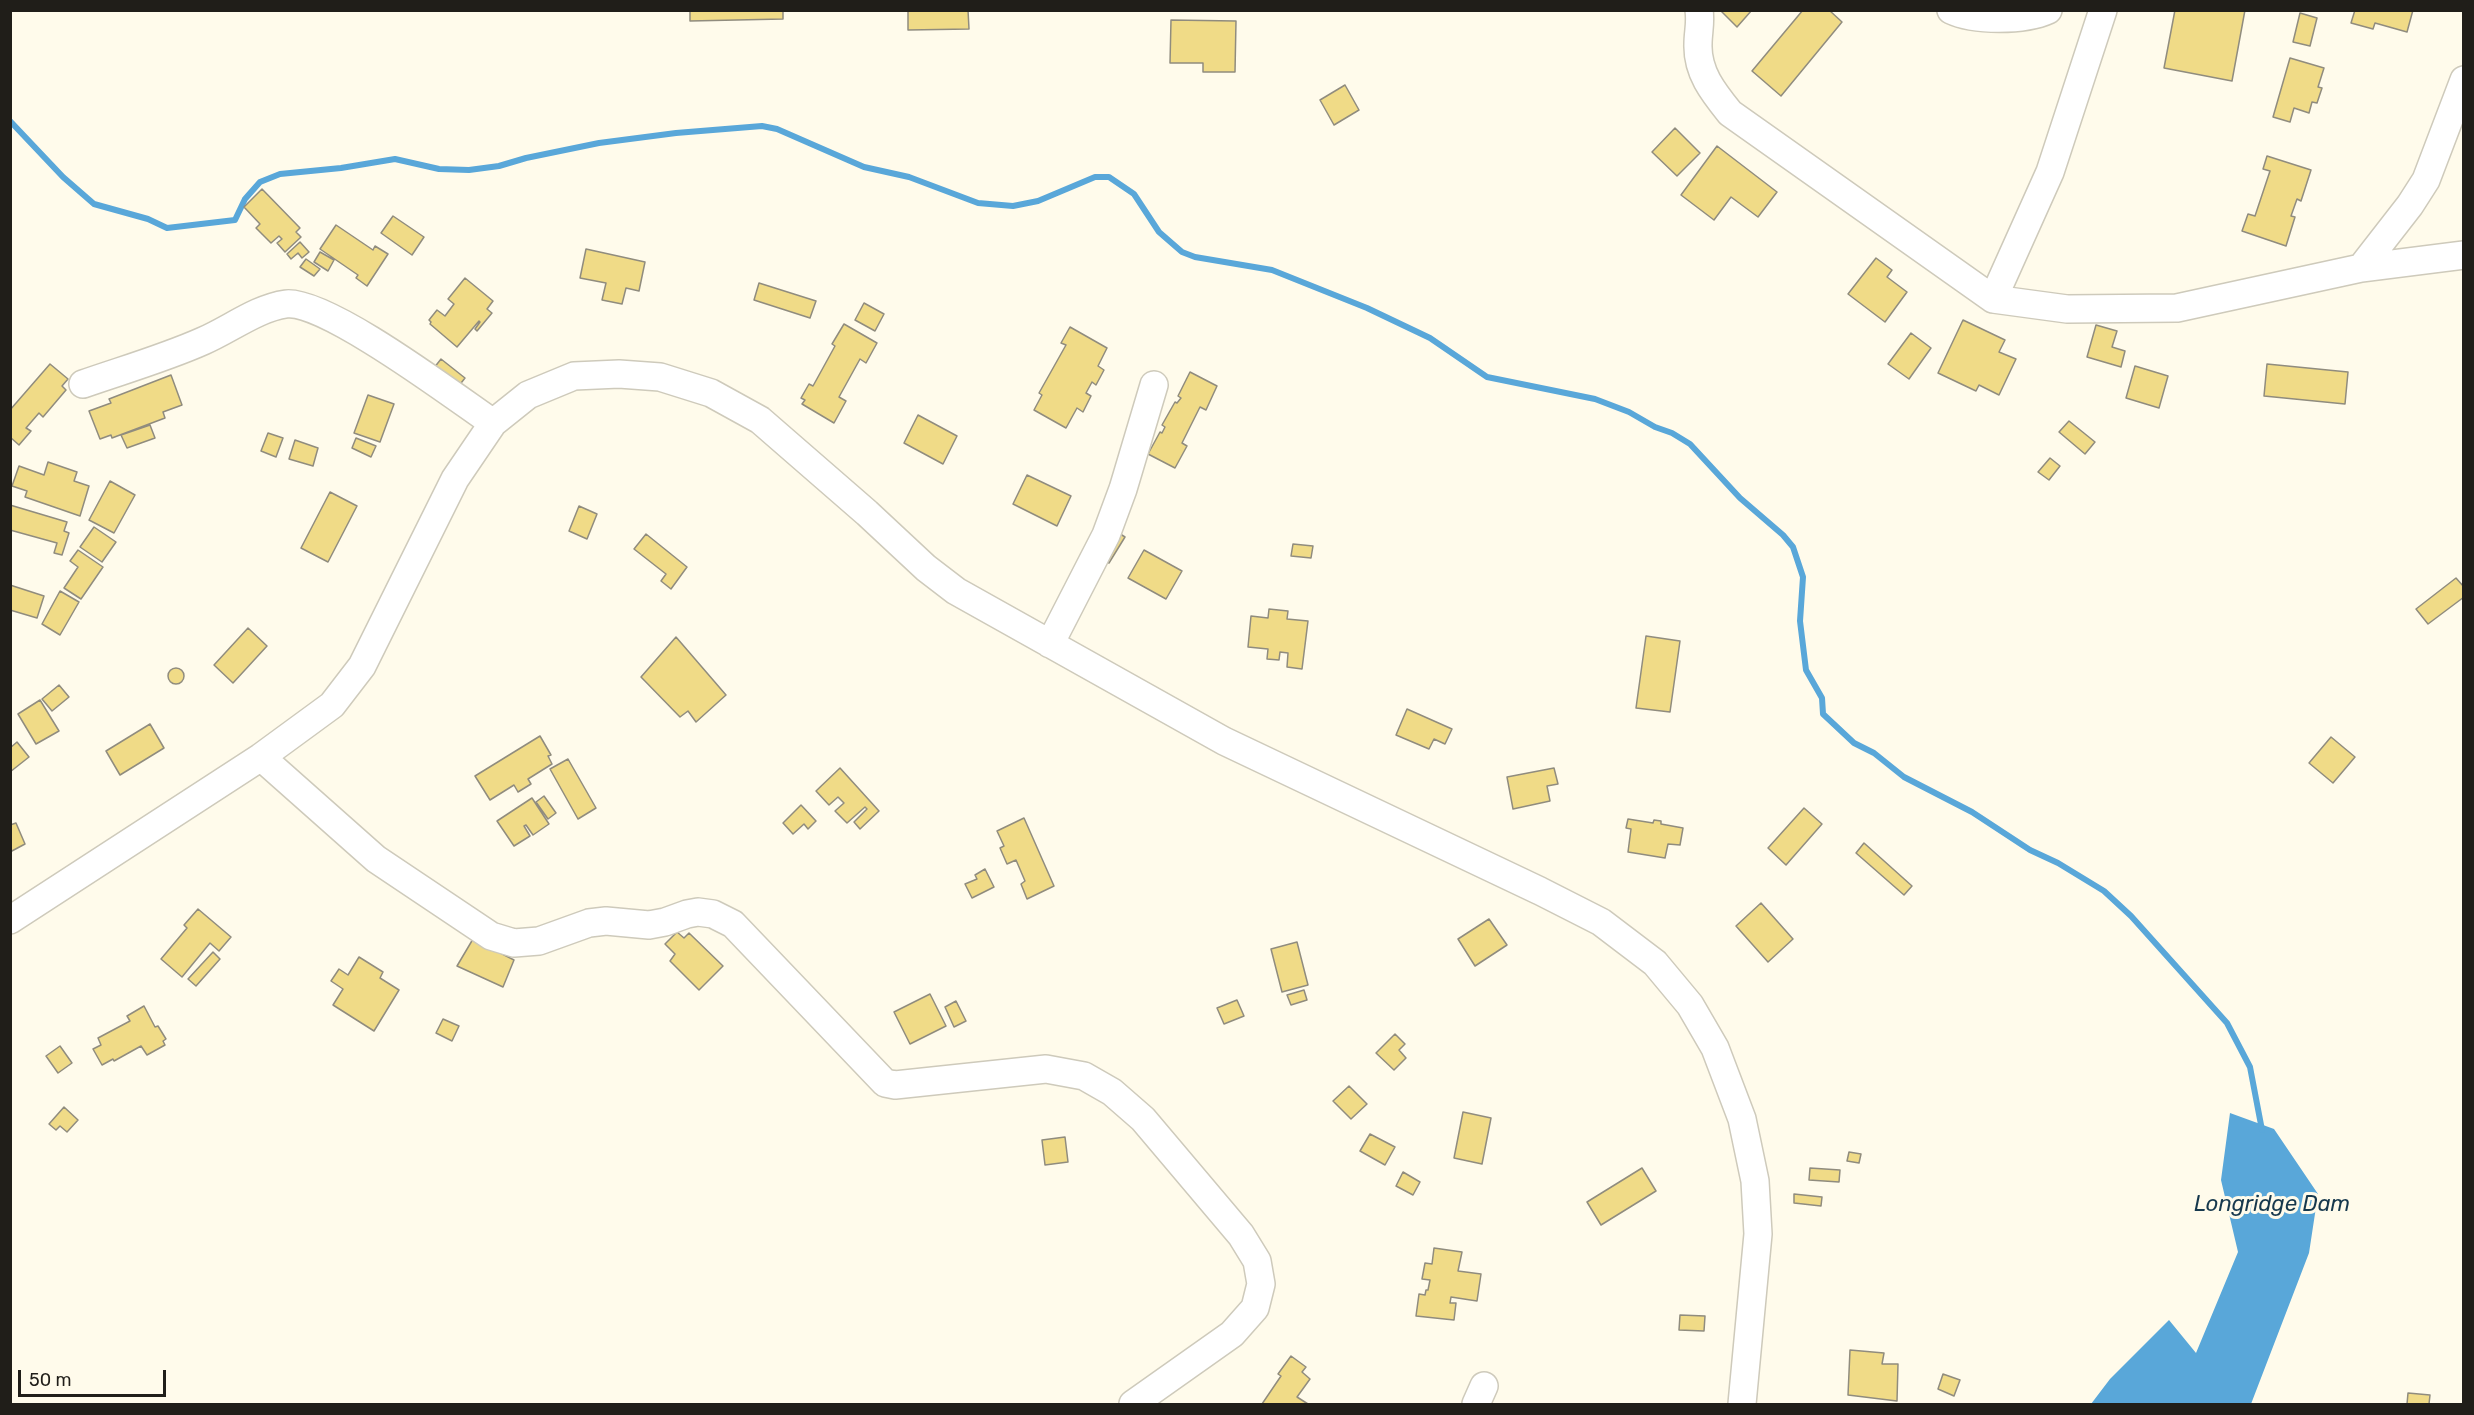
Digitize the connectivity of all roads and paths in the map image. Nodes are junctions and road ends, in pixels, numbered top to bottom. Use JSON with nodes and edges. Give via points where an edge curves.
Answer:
{"nodes":[{"id":1,"x":1698,"y":10,"type":"edge"},
{"id":2,"x":1951,"y":10,"type":"edge"},
{"id":3,"x":2048,"y":10,"type":"edge"},
{"id":4,"x":2103,"y":10,"type":"edge"},
{"id":5,"x":2463,"y":80,"type":"edge"},
{"id":6,"x":2463,"y":255,"type":"edge"},
{"id":7,"x":2361,"y":268,"type":"junction"},
{"id":8,"x":1993,"y":299,"type":"junction"},
{"id":9,"x":83,"y":384,"type":"dead end"},
{"id":10,"x":1154,"y":385,"type":"dead end"},
{"id":11,"x":493,"y":423,"type":"junction"},
{"id":12,"x":1050,"y":644,"type":"junction"},
{"id":13,"x":261,"y":757,"type":"junction"},
{"id":14,"x":10,"y":920,"type":"edge"},
{"id":15,"x":1132,"y":1404,"type":"edge"},
{"id":16,"x":1742,"y":1404,"type":"edge"}],
"edges":[{"from":1,"to":8,"type":"street","via":[[1701,70],[1730,113]]},
{"from":2,"to":3,"type":"street","via":[[2005,19]]},
{"from":4,"to":8,"type":"street","via":[[2050,172]]},
{"from":5,"to":7,"type":"street","via":[[2426,180]]},
{"from":6,"to":7,"type":"street"},
{"from":7,"to":8,"type":"street","via":[[2177,308],[2067,309]]},
{"from":9,"to":11,"type":"street","via":[[201,342],[271,308],[305,305],[358,332]]},
{"from":10,"to":12,"type":"street","via":[[1106,535]]},
{"from":11,"to":12,"type":"street","via":[[528,395],[574,376],[660,377],[711,393],[760,420],[956,591]]},
{"from":11,"to":13,"type":"street","via":[[455,478],[362,666],[332,705]]},
{"from":12,"to":16,"type":"street","via":[[1224,741],[1601,922],[1655,963],[1690,1005],[1715,1048],[1742,1119],[1755,1181],[1758,1234]]},
{"from":13,"to":14,"type":"street"},
{"from":13,"to":15,"type":"street","via":[[376,859],[490,936],[514,943],[539,941],[590,923],[649,925],[687,914],[713,914],[733,924],[885,1083],[1046,1069],[1084,1076],[1112,1092],[1143,1119],[1241,1235],[1257,1261],[1261,1284],[1254,1308],[1232,1334]]}]}
